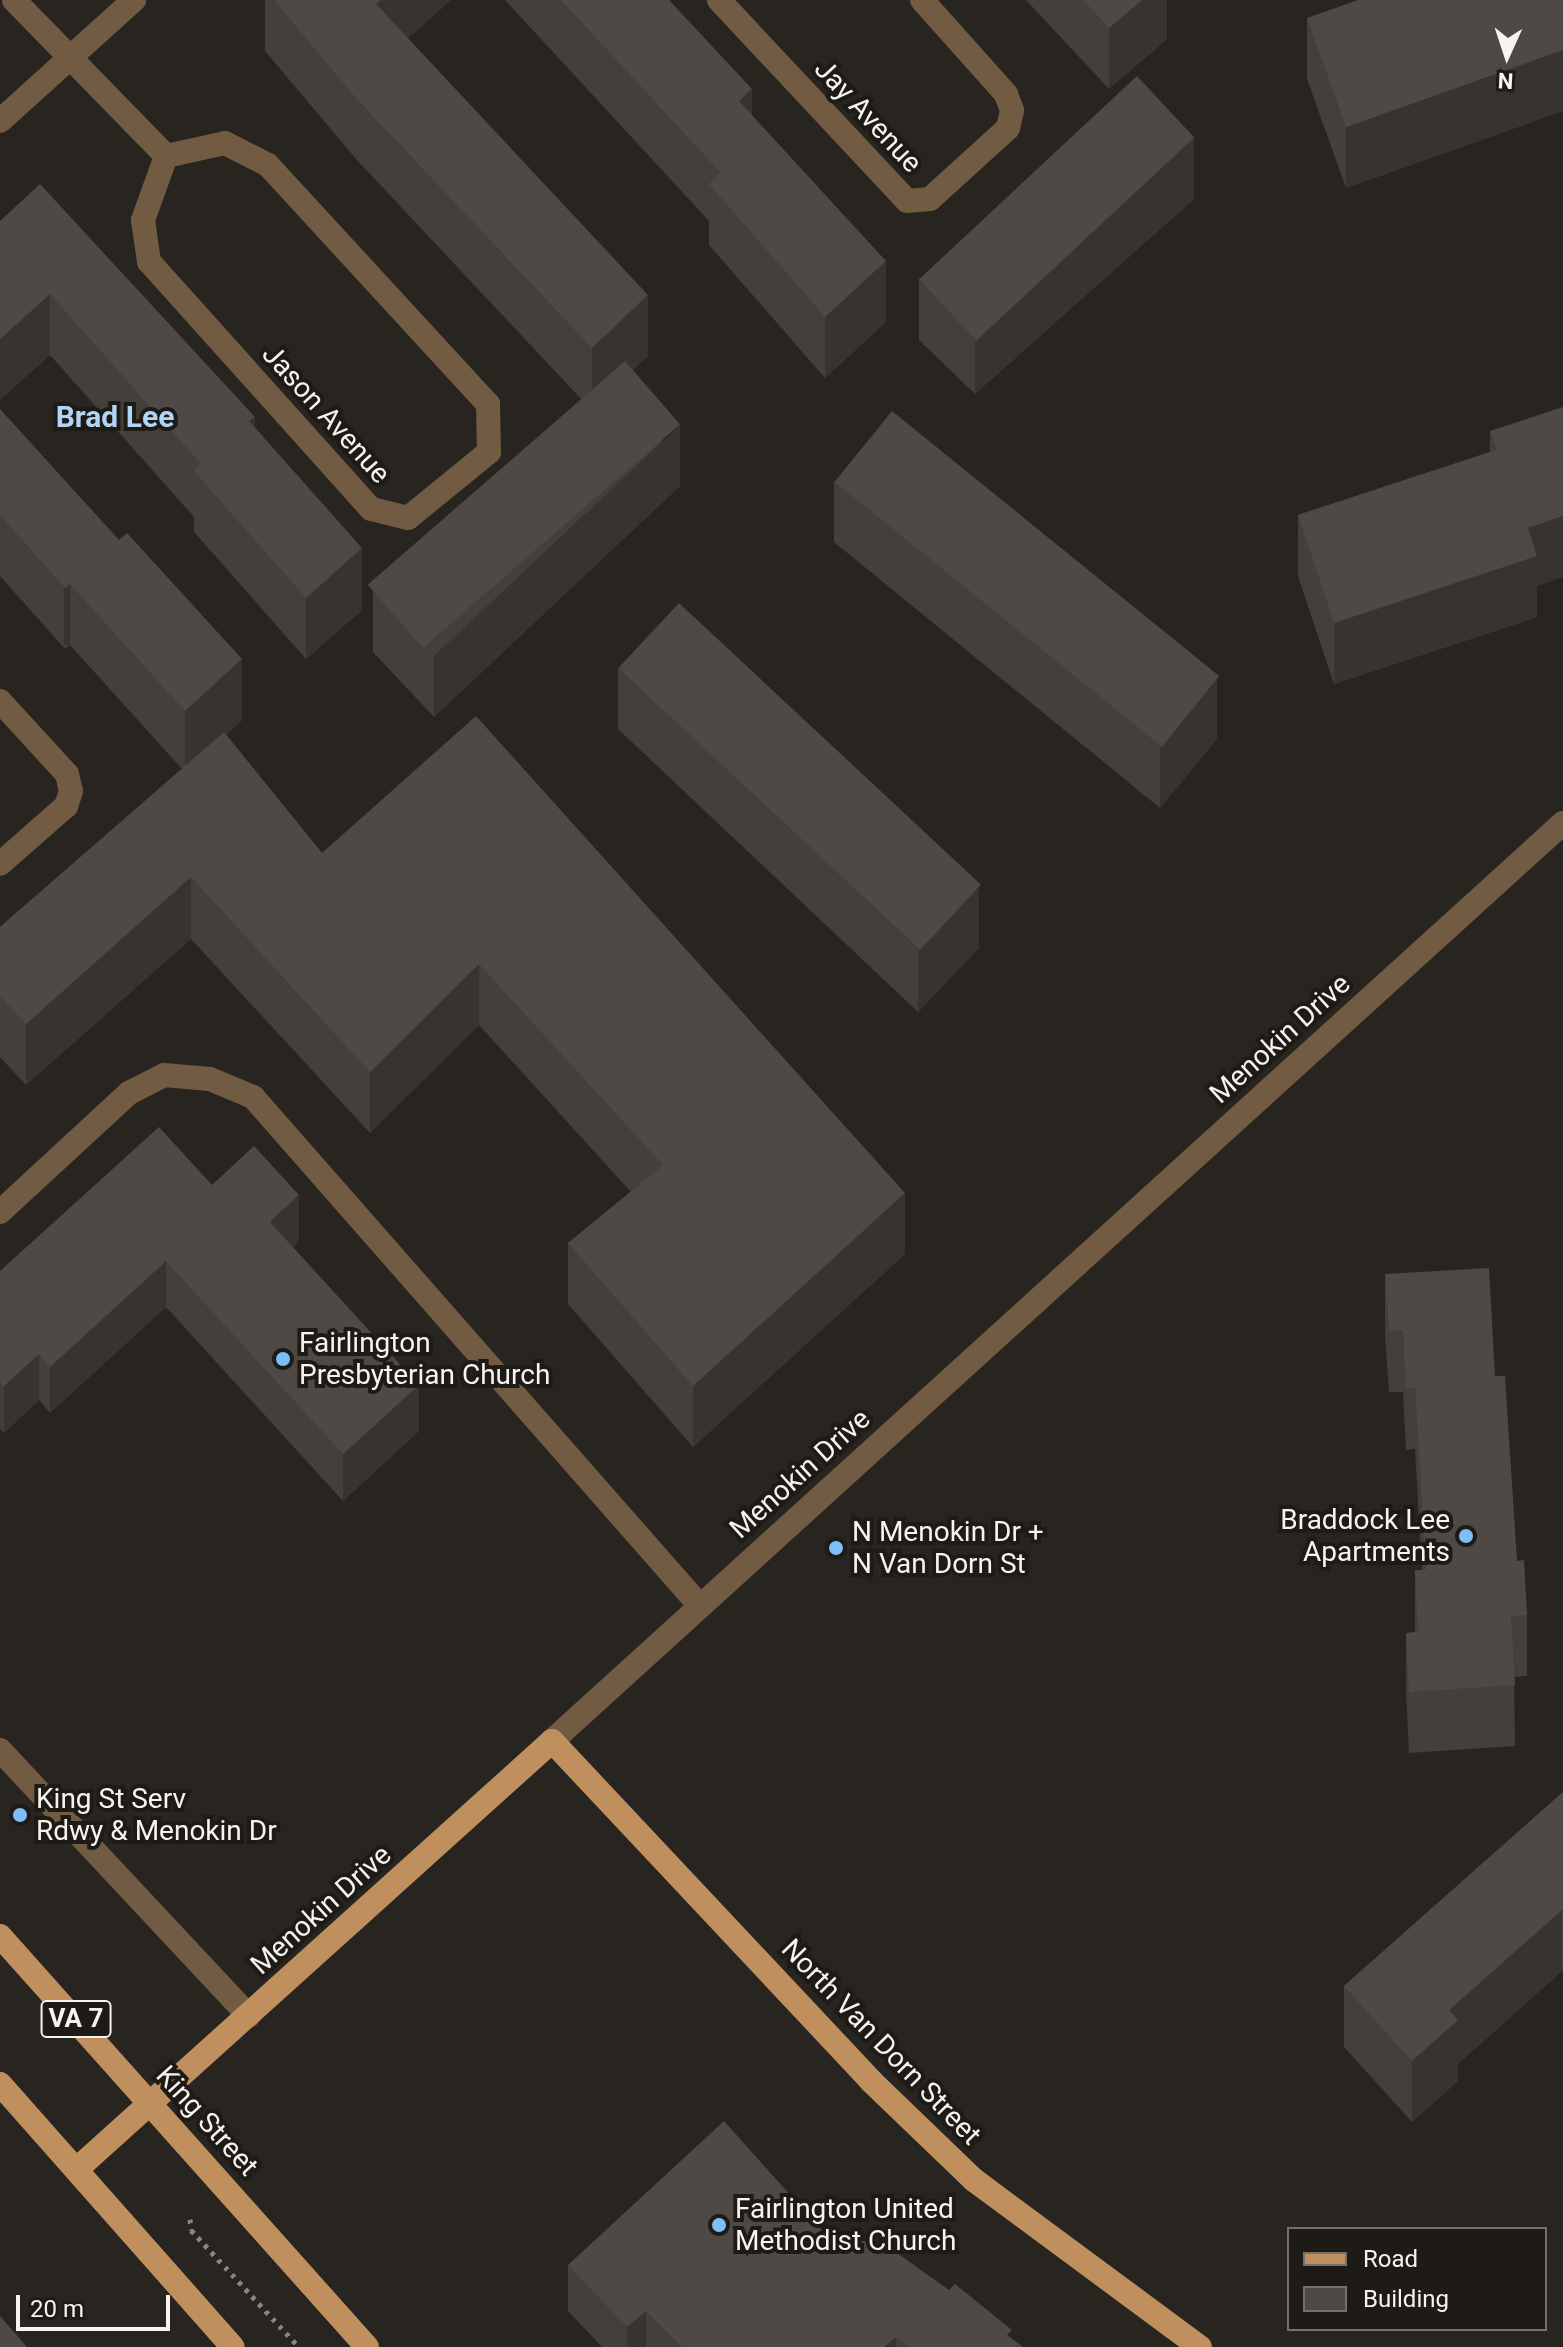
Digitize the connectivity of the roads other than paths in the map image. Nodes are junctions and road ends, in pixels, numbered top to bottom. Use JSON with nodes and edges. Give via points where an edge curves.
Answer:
{"nodes":[{"id":1,"x":14,"y":0,"type":"edge"},
{"id":2,"x":134,"y":0,"type":"edge"},
{"id":3,"x":719,"y":0,"type":"edge"},
{"id":4,"x":922,"y":0,"type":"edge"},
{"id":5,"x":67,"y":59,"type":"junction"},
{"id":6,"x":0,"y":121,"type":"edge"},
{"id":7,"x":166,"y":156,"type":"junction"},
{"id":8,"x":0,"y":701,"type":"edge"},
{"id":9,"x":1563,"y":823,"type":"edge"},
{"id":10,"x":0,"y":864,"type":"edge"},
{"id":11,"x":0,"y":1212,"type":"edge"},
{"id":12,"x":700,"y":1606,"type":"junction"},
{"id":13,"x":552,"y":1741,"type":"junction"},
{"id":14,"x":0,"y":1750,"type":"edge"},
{"id":15,"x":0,"y":1936,"type":"edge"},
{"id":16,"x":249,"y":2016,"type":"junction"},
{"id":17,"x":0,"y":2084,"type":"edge"},
{"id":18,"x":152,"y":2103,"type":"junction"},
{"id":19,"x":77,"y":2169,"type":"junction"},
{"id":20,"x":233,"y":2347,"type":"edge"},
{"id":21,"x":367,"y":2347,"type":"edge"},
{"id":22,"x":1200,"y":2347,"type":"edge"}],
"edges":[{"from":1,"to":5,"type":"street"},
{"from":2,"to":5,"type":"street"},
{"from":3,"to":4,"type":"street","name":"Jay Avenue","via":[[907,201],[930,199],[1008,128],[1012,110],[1006,94]]},
{"from":5,"to":6,"type":"street"},
{"from":5,"to":7,"type":"street"},
{"from":7,"to":7,"type":"street","name":"Jason Avenue","via":[[143,220],[149,262],[371,509],[408,518],[489,452],[488,404],[268,165],[225,143]]},
{"from":8,"to":10,"type":"street","via":[[67,774],[71,791],[66,806]]},
{"from":9,"to":12,"type":"street","name":"Menokin Drive"},
{"from":11,"to":12,"type":"street","via":[[129,1093],[164,1075],[210,1079],[253,1097]]},
{"from":12,"to":13,"type":"street","name":"Menokin Drive"},
{"from":13,"to":16,"type":"main road","name":"Menokin Drive"},
{"from":13,"to":22,"type":"main road","name":"North Van Dorn Street","via":[[871,2081],[974,2180]]},
{"from":14,"to":16,"type":"street"},
{"from":15,"to":18,"type":"main road","name":"King Street","number":"VA 7"},
{"from":16,"to":18,"type":"main road","name":"Menokin Drive"},
{"from":17,"to":19,"type":"main road"},
{"from":18,"to":19,"type":"main road","name":"Menokin Drive"},
{"from":18,"to":21,"type":"main road","name":"King Street","number":"VA 7"},
{"from":19,"to":20,"type":"main road"}]}
